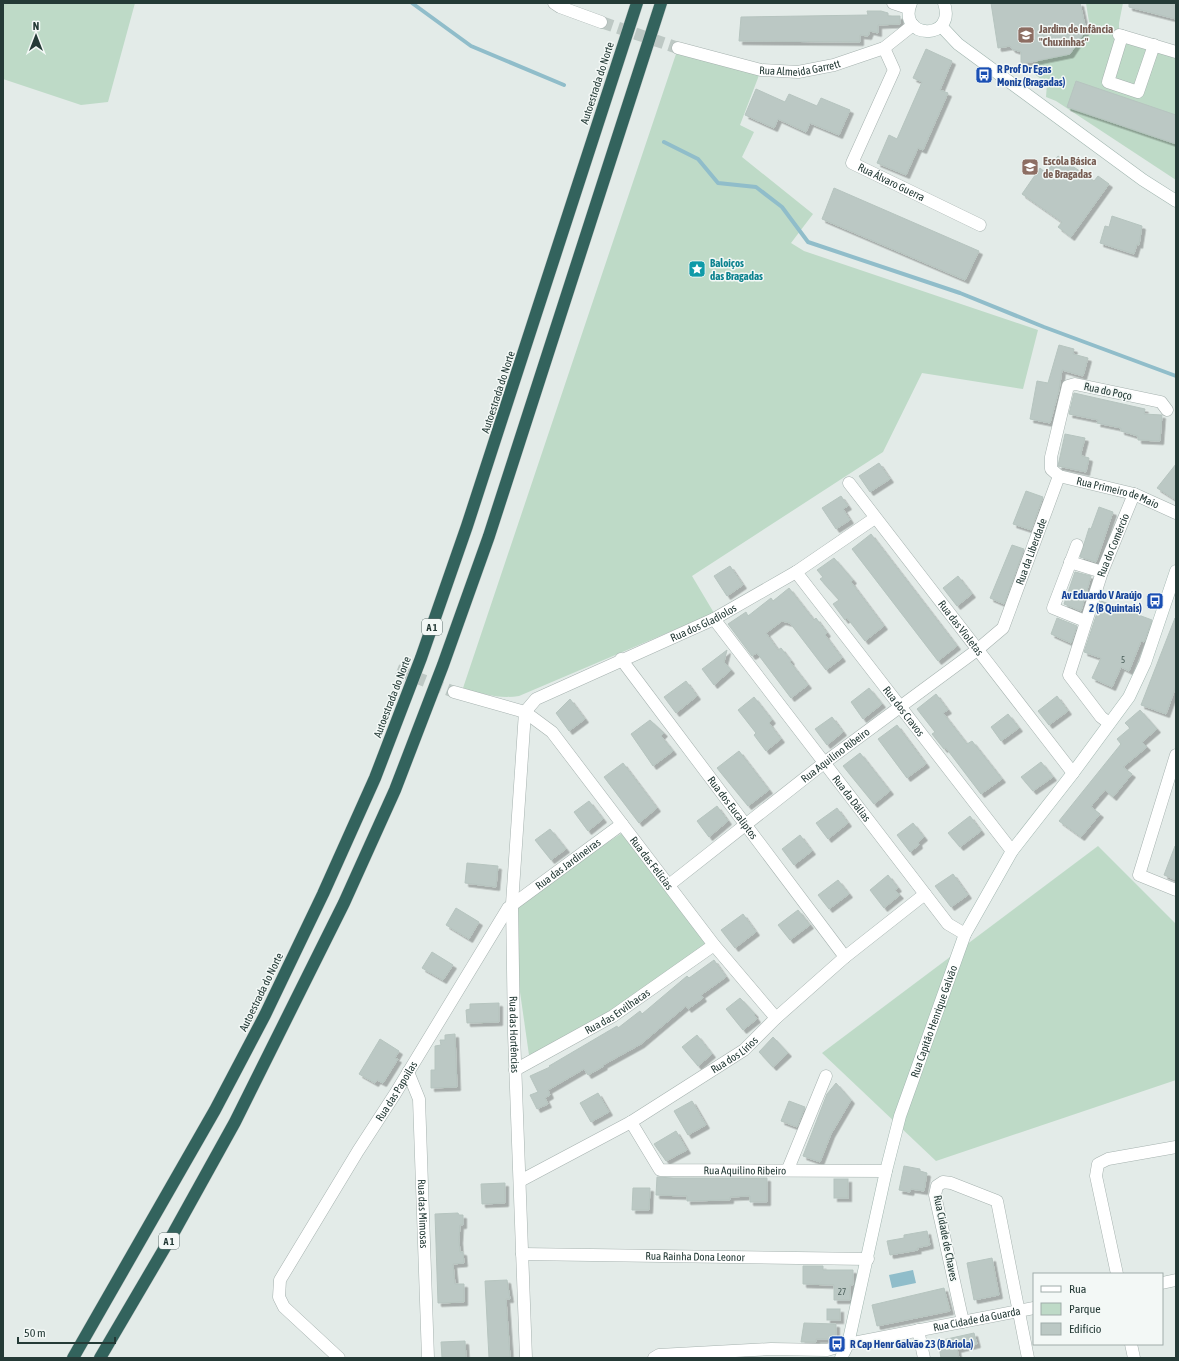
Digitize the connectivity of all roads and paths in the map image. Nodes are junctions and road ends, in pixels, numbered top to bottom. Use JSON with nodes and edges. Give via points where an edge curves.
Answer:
{"nodes":[{"id":1,"x":554,"y":3,"type":"edge"},
{"id":2,"x":637,"y":3,"type":"edge"},
{"id":3,"x":661,"y":3,"type":"edge"},
{"id":4,"x":893,"y":3,"type":"edge"},
{"id":5,"x":944,"y":3,"type":"edge"},
{"id":6,"x":910,"y":6,"type":"edge"},
{"id":7,"x":601,"y":22,"type":"tunnel mouth"},
{"id":8,"x":913,"y":25,"type":"junction"},
{"id":9,"x":941,"y":26,"type":"junction"},
{"id":10,"x":1154,"y":45,"type":"junction"},
{"id":11,"x":678,"y":48,"type":"tunnel mouth"},
{"id":12,"x":884,"y":48,"type":"junction"},
{"id":13,"x":1176,"y":52,"type":"edge"},
{"id":14,"x":1176,"y":201,"type":"edge"},
{"id":15,"x":980,"y":226,"type":"dead end"},
{"id":16,"x":1168,"y":410,"type":"dead end"},
{"id":17,"x":1059,"y":476,"type":"junction"},
{"id":18,"x":849,"y":483,"type":"dead end"},
{"id":19,"x":1134,"y":494,"type":"junction"},
{"id":20,"x":1176,"y":514,"type":"edge"},
{"id":21,"x":875,"y":518,"type":"junction"},
{"id":22,"x":1077,"y":545,"type":"dead end"},
{"id":23,"x":1070,"y":562,"type":"junction"},
{"id":24,"x":1176,"y":571,"type":"edge"},
{"id":25,"x":796,"y":572,"type":"junction"},
{"id":26,"x":1102,"y":572,"type":"junction"},
{"id":27,"x":714,"y":619,"type":"junction"},
{"id":28,"x":1085,"y":621,"type":"junction"},
{"id":29,"x":1002,"y":628,"type":"joint"},
{"id":30,"x":977,"y":650,"type":"junction"},
{"id":31,"x":621,"y":659,"type":"junction"},
{"id":32,"x":454,"y":692,"type":"tunnel mouth"},
{"id":33,"x":900,"y":706,"type":"junction"},
{"id":34,"x":525,"y":712,"type":"junction"},
{"id":35,"x":1109,"y":723,"type":"junction"},
{"id":36,"x":1176,"y":755,"type":"edge"},
{"id":37,"x":824,"y":763,"type":"junction"},
{"id":38,"x":1073,"y":773,"type":"junction"},
{"id":39,"x":622,"y":824,"type":"junction"},
{"id":40,"x":746,"y":824,"type":"junction"},
{"id":41,"x":1012,"y":851,"type":"junction"},
{"id":42,"x":669,"y":885,"type":"junction"},
{"id":43,"x":1176,"y":890,"type":"edge"},
{"id":44,"x":925,"y":894,"type":"junction"},
{"id":45,"x":512,"y":904,"type":"junction"},
{"id":46,"x":965,"y":934,"type":"junction"},
{"id":47,"x":714,"y":945,"type":"junction"},
{"id":48,"x":845,"y":957,"type":"junction"},
{"id":49,"x":776,"y":1018,"type":"junction"},
{"id":50,"x":515,"y":1070,"type":"junction"},
{"id":51,"x":408,"y":1072,"type":"junction"},
{"id":52,"x":826,"y":1076,"type":"dead end"},
{"id":53,"x":631,"y":1122,"type":"junction"},
{"id":54,"x":1176,"y":1147,"type":"edge"},
{"id":55,"x":788,"y":1169,"type":"junction"},
{"id":56,"x":886,"y":1171,"type":"junction"},
{"id":57,"x":520,"y":1181,"type":"junction"},
{"id":58,"x":522,"y":1254,"type":"junction"},
{"id":59,"x":868,"y":1259,"type":"junction"},
{"id":60,"x":1117,"y":1273,"type":"edge"},
{"id":61,"x":1176,"y":1280,"type":"edge"},
{"id":62,"x":1163,"y":1283,"type":"edge"},
{"id":63,"x":1033,"y":1308,"type":"edge"},
{"id":64,"x":1020,"y":1310,"type":"junction"},
{"id":65,"x":962,"y":1322,"type":"junction"},
{"id":66,"x":918,"y":1330,"type":"junction"},
{"id":67,"x":848,"y":1344,"type":"junction"},
{"id":68,"x":1131,"y":1345,"type":"edge"},
{"id":69,"x":73,"y":1358,"type":"edge"},
{"id":70,"x":100,"y":1358,"type":"edge"},
{"id":71,"x":339,"y":1358,"type":"edge"},
{"id":72,"x":428,"y":1358,"type":"edge"},
{"id":73,"x":526,"y":1358,"type":"edge"},
{"id":74,"x":654,"y":1358,"type":"edge"},
{"id":75,"x":841,"y":1358,"type":"edge"},
{"id":76,"x":924,"y":1358,"type":"edge"},
{"id":77,"x":1028,"y":1358,"type":"edge"},
{"id":78,"x":1134,"y":1358,"type":"edge"}],
"edges":[{"from":1,"to":7,"type":"street"},
{"from":2,"to":69,"type":"highway","name":"Autoestrada do Norte","number":"A 1","via":[[468,526],[375,778],[265,1015],[211,1117]]},
{"from":3,"to":70,"type":"highway","number":"A 1","via":[[489,536],[395,790],[344,903],[235,1122]]},
{"from":4,"to":6,"type":"street"},
{"from":5,"to":9,"type":"street","via":[[946,15]]},
{"from":6,"to":8,"type":"street","via":[[908,14]]},
{"from":8,"to":9,"type":"street","via":[[917,29],[929,32]]},
{"from":8,"to":12,"type":"street","name":"Rua Almeida Garrett"},
{"from":9,"to":14,"type":"street","via":[[958,44],[1143,180]]},
{"from":10,"to":10,"type":"street","via":[[1121,35],[1108,82],[1138,92]]},
{"from":10,"to":13,"type":"street"},
{"from":11,"to":12,"type":"street","name":"Rua Almeida Garrett","via":[[761,70],[798,72],[834,65]]},
{"from":12,"to":15,"type":"street","name":"Rua Álvaro Guerra","via":[[894,70],[852,164]]},
{"from":16,"to":17,"type":"street","name":"Rua do Poço","via":[[1161,402],[1076,384],[1068,386],[1051,457],[1052,469]]},
{"from":17,"to":19,"type":"street","name":"Rua Primeiro de Maio"},
{"from":17,"to":29,"type":"street","name":"Rua da Liberdade"},
{"from":18,"to":21,"type":"street","name":"Rua das Violetas"},
{"from":19,"to":20,"type":"street","name":"Rua Primeiro de Maio"},
{"from":19,"to":26,"type":"street","name":"Rua do Comércio"},
{"from":21,"to":25,"type":"street","name":"Rua dos Gladíolos"},
{"from":21,"to":30,"type":"street","name":"Rua das Violetas"},
{"from":22,"to":23,"type":"street"},
{"from":23,"to":26,"type":"street"},
{"from":23,"to":28,"type":"street","via":[[1052,608]]},
{"from":24,"to":35,"type":"street","name":"Rua Capitão Henrique Galvão","via":[[1145,663],[1129,697]]},
{"from":25,"to":27,"type":"street","name":"Rua dos Gladíolos"},
{"from":25,"to":33,"type":"street","name":"Rua dos Cravos"},
{"from":26,"to":28,"type":"street","name":"Rua do Comércio"},
{"from":27,"to":31,"type":"street","name":"Rua dos Gladíolos"},
{"from":27,"to":37,"type":"street","name":"Rua da Dálias"},
{"from":28,"to":35,"type":"street","name":"Rua do Comércio","via":[[1069,676],[1101,717]]},
{"from":29,"to":30,"type":"street","name":"Rua Aquilino Ribeiro"},
{"from":30,"to":33,"type":"street","name":"Rua Aquilino Ribeiro"},
{"from":30,"to":38,"type":"street","name":"Rua das Violetas"},
{"from":31,"to":34,"type":"street","name":"Rua dos Gladíolos","via":[[536,699]]},
{"from":31,"to":40,"type":"street","name":"Rua dos Eucaliptos"},
{"from":32,"to":34,"type":"street"},
{"from":33,"to":37,"type":"street","name":"Rua Aquilino Ribeiro"},
{"from":33,"to":41,"type":"street","name":"Rua dos Cravos"},
{"from":34,"to":39,"type":"street","name":"Rua das Felícias","via":[[552,732]]},
{"from":34,"to":45,"type":"street","name":"Rua das Hortências"},
{"from":35,"to":38,"type":"street","name":"Rua Capitão Henrique Galvão"},
{"from":36,"to":43,"type":"street","via":[[1139,875]]},
{"from":37,"to":40,"type":"street","name":"Rua Aquilino Ribeiro"},
{"from":37,"to":44,"type":"street","name":"Rua da Dálias"},
{"from":38,"to":41,"type":"street","name":"Rua Capitão Henrique Galvão"},
{"from":39,"to":42,"type":"street","name":"Rua das Felícias"},
{"from":39,"to":45,"type":"street","name":"Rua das Jardineiras"},
{"from":40,"to":42,"type":"street","name":"Rua Aquilino Ribeiro"},
{"from":40,"to":48,"type":"street","name":"Rua dos Eucaliptos"},
{"from":41,"to":46,"type":"street","name":"Rua Capitão Henrique Galvão"},
{"from":42,"to":47,"type":"street","name":"Rua das Felícias"},
{"from":44,"to":46,"type":"street","name":"Rua da Dálias","via":[[948,924]]},
{"from":44,"to":48,"type":"street","name":"Rua dos Lírios"},
{"from":45,"to":50,"type":"street","name":"Rua das Hortências"},
{"from":45,"to":51,"type":"street","name":"Rua das Papoilas"},
{"from":46,"to":56,"type":"street","name":"Rua Capitão Henrique Galvão","via":[[900,1116]]},
{"from":47,"to":49,"type":"street","name":"Rua das Felícias"},
{"from":47,"to":50,"type":"street","name":"Rua das Ervilhacas","via":[[613,1016]]},
{"from":48,"to":49,"type":"street","name":"Rua dos Lírios"},
{"from":49,"to":53,"type":"street","name":"Rua dos Lírios","via":[[744,1050]]},
{"from":50,"to":57,"type":"street","name":"Rua das Hortências"},
{"from":51,"to":71,"type":"street","name":"Rua das Papoilas","via":[[280,1280],[279,1297],[284,1307]]},
{"from":51,"to":72,"type":"street","name":"Rua das Mimosas","via":[[419,1099]]},
{"from":52,"to":55,"type":"street"},
{"from":53,"to":55,"type":"street","name":"Rua Aquilino Ribeiro","via":[[660,1170]]},
{"from":53,"to":57,"type":"street","name":"Rua dos Lírios"},
{"from":54,"to":60,"type":"street","via":[[1108,1159],[1098,1164],[1096,1176]]},
{"from":55,"to":56,"type":"street","name":"Rua Aquilino Ribeiro"},
{"from":56,"to":59,"type":"street","name":"Rua Capitão Henrique Galvão"},
{"from":57,"to":58,"type":"street","name":"Rua das Hortências"},
{"from":58,"to":59,"type":"street","name":"Rua Rainha Dona Leonor"},
{"from":58,"to":73,"type":"street","name":"Rua das Hortências"},
{"from":59,"to":67,"type":"street","name":"Rua Capitão Henrique Galvão"},
{"from":61,"to":62,"type":"street"},
{"from":63,"to":64,"type":"street","name":"Rua Cidade da Guarda"},
{"from":64,"to":65,"type":"street","name":"Rua Cidade da Guarda"},
{"from":64,"to":65,"type":"street","name":"Rua Cidade de Chaves","via":[[997,1201],[943,1182],[937,1186],[935,1195]]},
{"from":64,"to":77,"type":"street"},
{"from":65,"to":66,"type":"street","name":"Rua Cidade da Guarda"},
{"from":66,"to":67,"type":"street","name":"Rua Cidade da Guarda"},
{"from":66,"to":76,"type":"street"},
{"from":67,"to":74,"type":"street","name":"Rua Cidade da Guarda","via":[[827,1350],[770,1349]]},
{"from":67,"to":75,"type":"street","name":"Rua Capitão Henrique Galvão"},
{"from":68,"to":78,"type":"street"}]}
